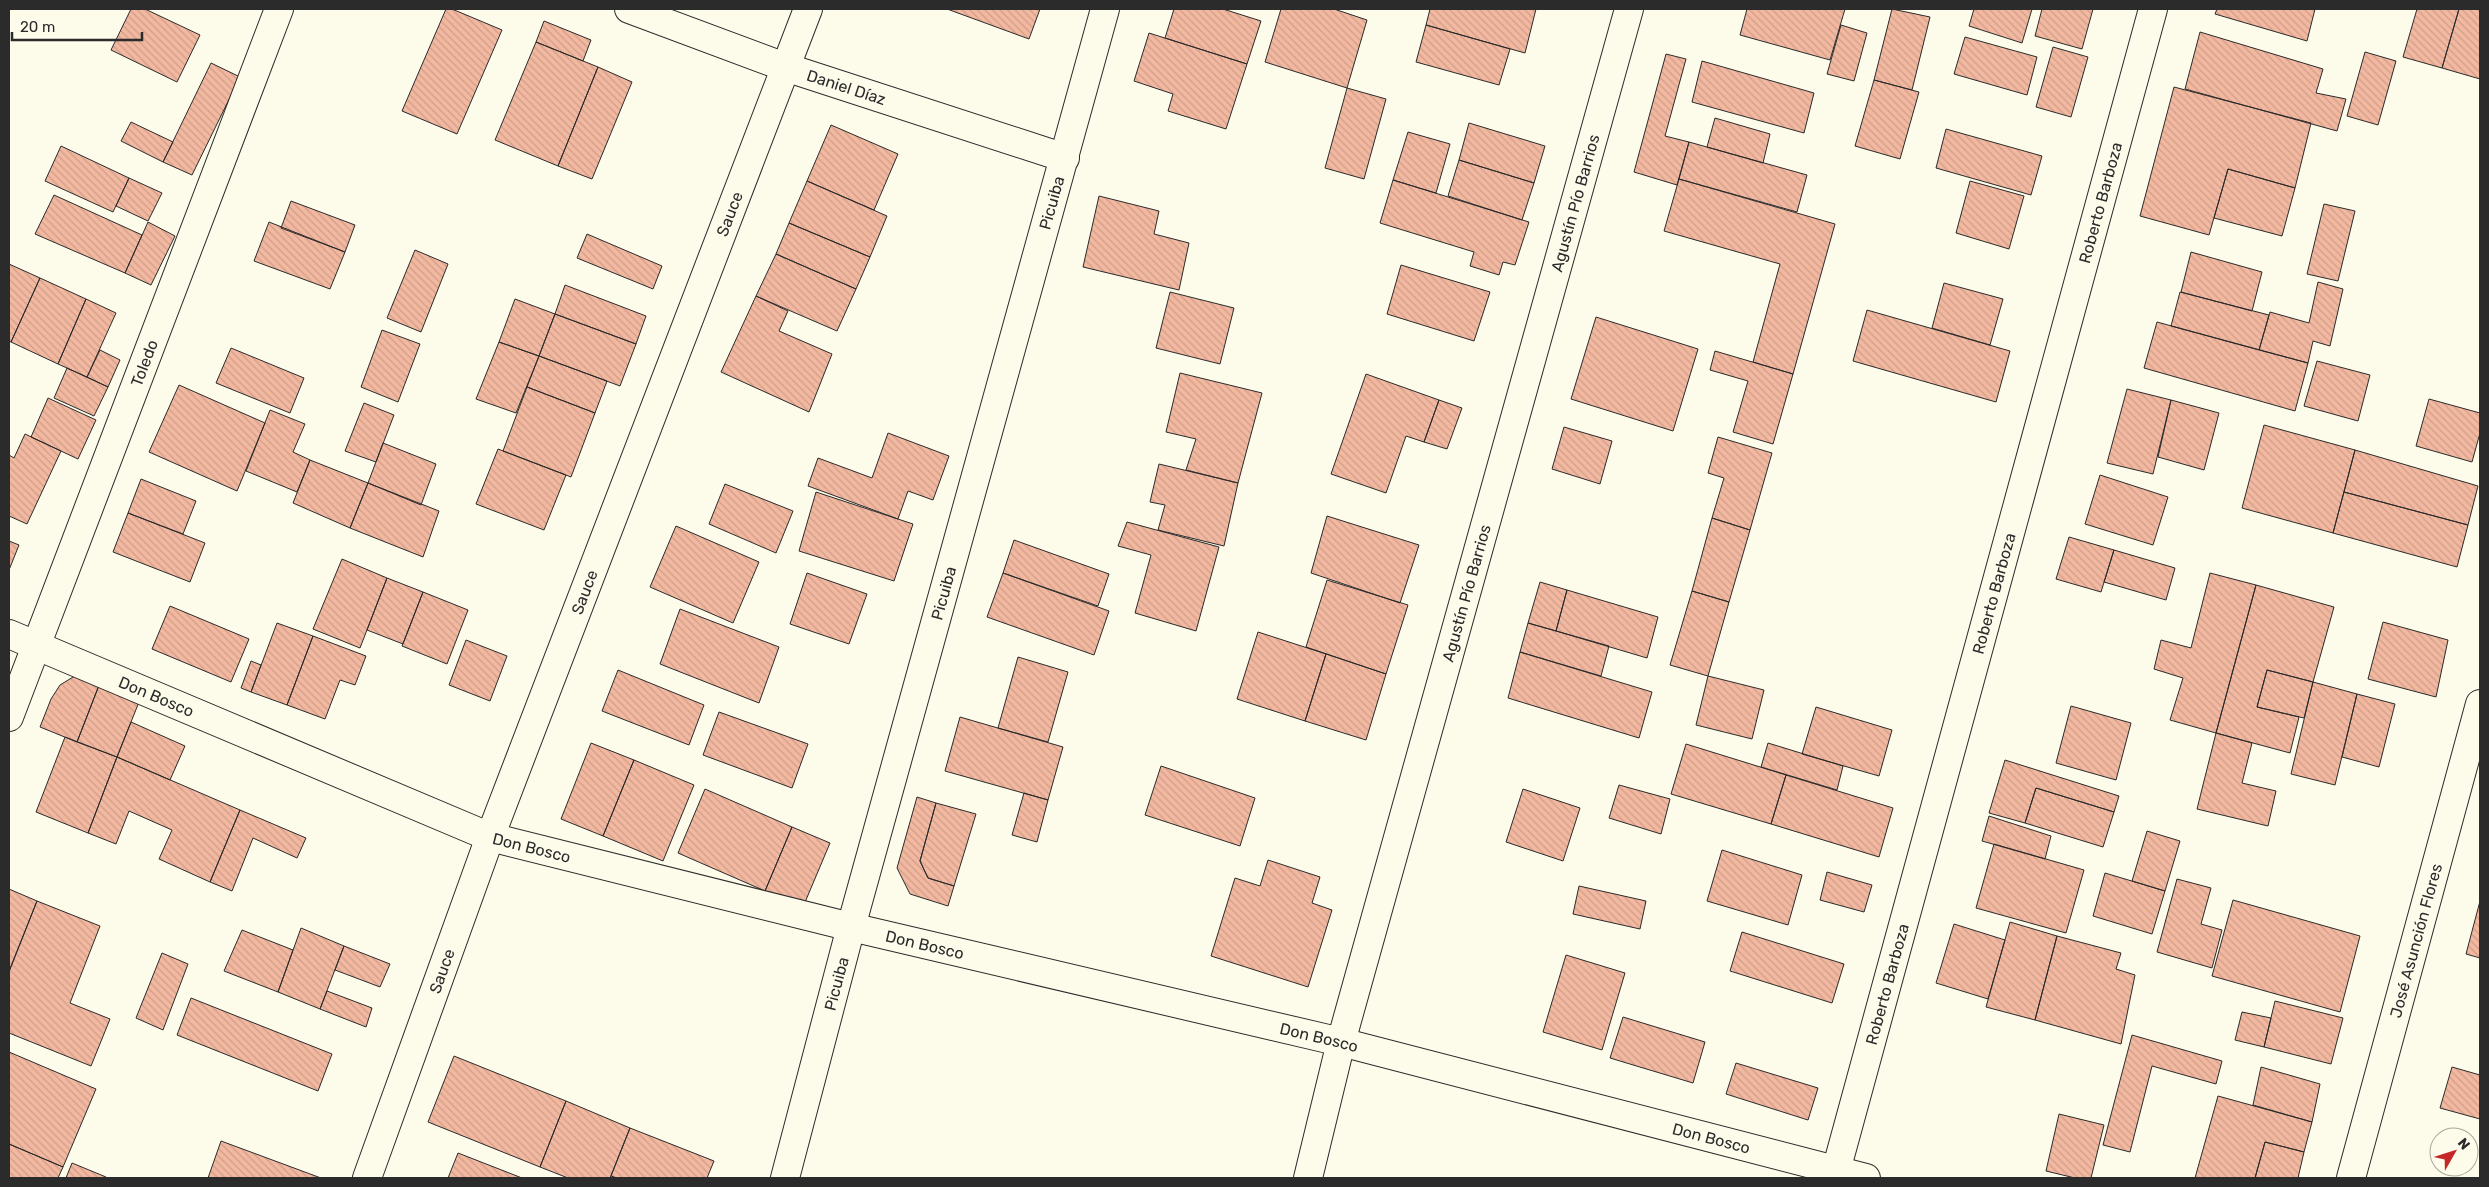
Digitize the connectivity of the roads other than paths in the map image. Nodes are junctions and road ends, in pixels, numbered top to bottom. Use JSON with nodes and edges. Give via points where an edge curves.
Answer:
{"nodes":[{"id":1,"x":279,"y":9,"type":"edge"},
{"id":2,"x":629,"y":9,"type":"edge"},
{"id":3,"x":808,"y":9,"type":"edge"},
{"id":4,"x":1105,"y":9,"type":"edge"},
{"id":5,"x":1629,"y":9,"type":"edge"},
{"id":6,"x":2153,"y":9,"type":"edge"},
{"id":7,"x":785,"y":67,"type":"junction"},
{"id":8,"x":1065,"y":158,"type":"junction"},
{"id":9,"x":9,"y":634,"type":"edge"},
{"id":10,"x":36,"y":646,"type":"junction"},
{"id":11,"x":2480,"y":704,"type":"edge"},
{"id":12,"x":9,"y":717,"type":"edge"},
{"id":13,"x":490,"y":837,"type":"junction"},
{"id":14,"x":851,"y":927,"type":"junction"},
{"id":15,"x":1341,"y":1042,"type":"junction"},
{"id":16,"x":1835,"y":1174,"type":"edge"},
{"id":17,"x":367,"y":1178,"type":"edge"},
{"id":18,"x":785,"y":1178,"type":"edge"},
{"id":19,"x":1308,"y":1178,"type":"edge"},
{"id":20,"x":1866,"y":1178,"type":"edge"},
{"id":21,"x":2351,"y":1178,"type":"edge"}],
"edges":[{"from":1,"to":10,"type":"street","name":"Toledo"},
{"from":2,"to":7,"type":"street","name":"Daniel Díaz"},
{"from":3,"to":7,"type":"street","name":"Sauce"},
{"from":4,"to":8,"type":"street","name":"Picuiba"},
{"from":5,"to":15,"type":"street","name":"Agustín Pío Barrios"},
{"from":6,"to":16,"type":"street","name":"Roberto Barboza"},
{"from":7,"to":8,"type":"street","name":"Daniel Díaz"},
{"from":7,"to":13,"type":"street","name":"Sauce"},
{"from":8,"to":14,"type":"street","name":"Picuiba"},
{"from":9,"to":10,"type":"street","name":"Don Bosco"},
{"from":10,"to":12,"type":"street","name":"Toledo"},
{"from":10,"to":13,"type":"street","name":"Don Bosco"},
{"from":11,"to":21,"type":"street","name":"José Asunción Flores"},
{"from":13,"to":14,"type":"street","name":"Don Bosco"},
{"from":13,"to":17,"type":"street","name":"Sauce"},
{"from":14,"to":15,"type":"street","name":"Don Bosco"},
{"from":14,"to":18,"type":"street","name":"Picuiba"},
{"from":15,"to":16,"type":"street","name":"Don Bosco"},
{"from":15,"to":19,"type":"street","name":"Agustín Pío Barrios"},
{"from":16,"to":20,"type":"street","name":"Don Bosco"}]}
